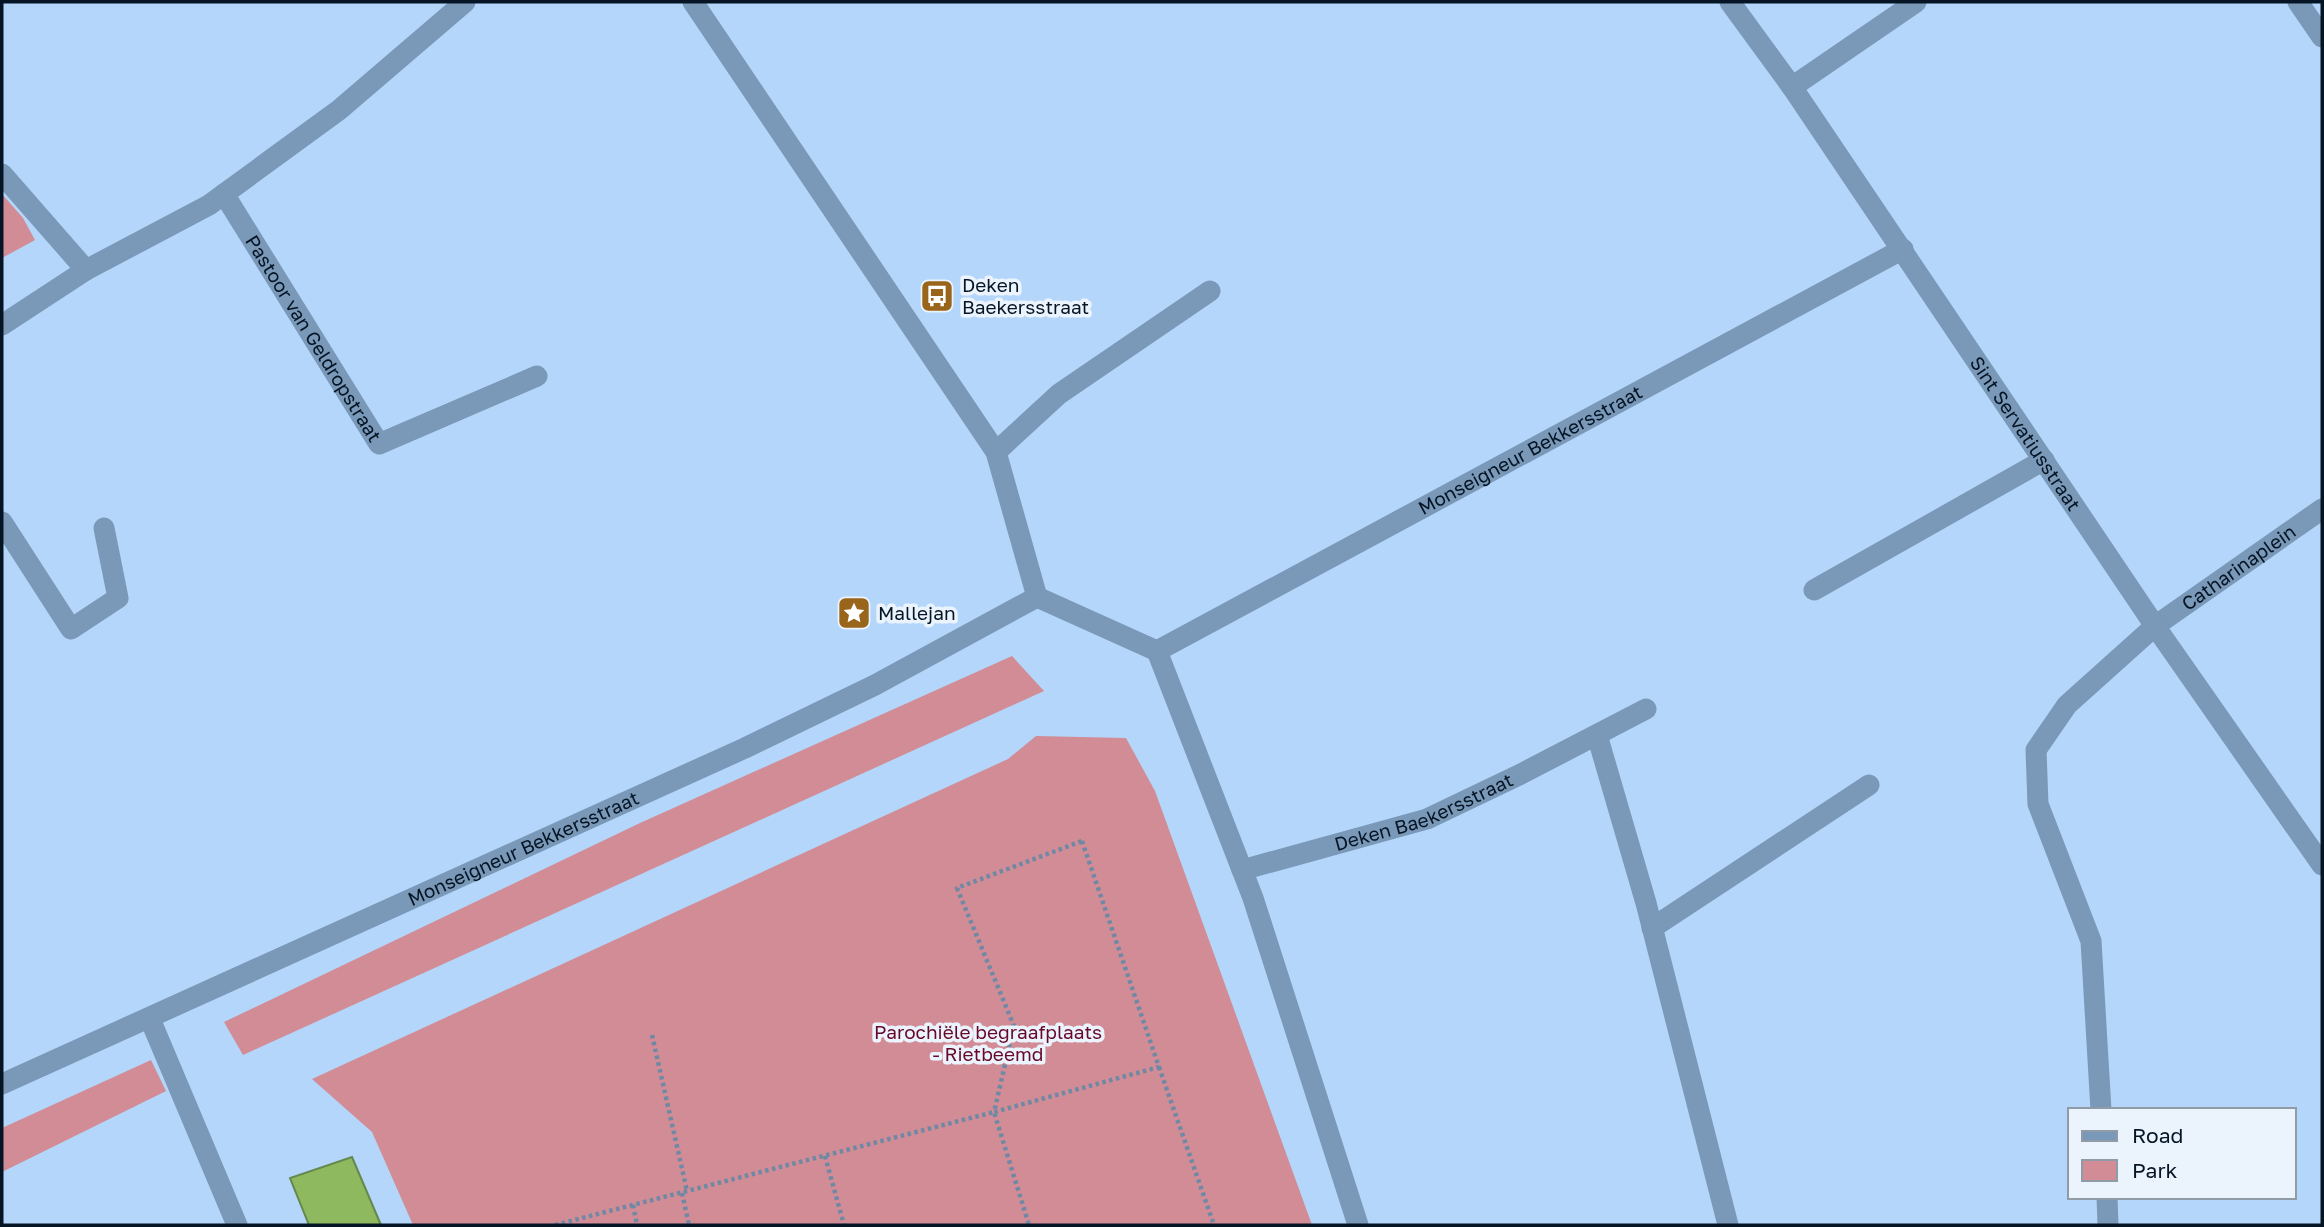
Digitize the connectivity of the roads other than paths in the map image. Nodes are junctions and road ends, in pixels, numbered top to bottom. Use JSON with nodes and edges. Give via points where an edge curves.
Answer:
{"nodes":[{"id":1,"x":465,"y":2,"type":"edge"},
{"id":2,"x":692,"y":2,"type":"edge"},
{"id":3,"x":1730,"y":2,"type":"edge"},
{"id":4,"x":1916,"y":2,"type":"edge"},
{"id":5,"x":2298,"y":2,"type":"edge"},
{"id":6,"x":2322,"y":37,"type":"edge"},
{"id":7,"x":1792,"y":87,"type":"junction"},
{"id":8,"x":2,"y":174,"type":"edge"},
{"id":9,"x":224,"y":194,"type":"junction"},
{"id":10,"x":1903,"y":248,"type":"junction"},
{"id":11,"x":86,"y":270,"type":"junction"},
{"id":12,"x":1210,"y":291,"type":"dead end"},
{"id":13,"x":2,"y":325,"type":"edge"},
{"id":14,"x":537,"y":376,"type":"dead end"},
{"id":15,"x":996,"y":452,"type":"junction"},
{"id":16,"x":2044,"y":460,"type":"junction"},
{"id":17,"x":2322,"y":509,"type":"edge"},
{"id":18,"x":2,"y":522,"type":"edge"},
{"id":19,"x":104,"y":528,"type":"dead end"},
{"id":20,"x":1814,"y":590,"type":"dead end"},
{"id":21,"x":1037,"y":597,"type":"junction"},
{"id":22,"x":2155,"y":625,"type":"junction"},
{"id":23,"x":1157,"y":651,"type":"junction"},
{"id":24,"x":1646,"y":709,"type":"dead end"},
{"id":25,"x":1597,"y":735,"type":"junction"},
{"id":26,"x":1869,"y":785,"type":"dead end"},
{"id":27,"x":2322,"y":865,"type":"edge"},
{"id":28,"x":1242,"y":870,"type":"junction"},
{"id":29,"x":1652,"y":928,"type":"junction"},
{"id":30,"x":150,"y":1019,"type":"junction"},
{"id":31,"x":2,"y":1084,"type":"edge"},
{"id":32,"x":2101,"y":1108,"type":"edge"},
{"id":33,"x":2106,"y":1199,"type":"edge"},
{"id":34,"x":237,"y":1225,"type":"edge"},
{"id":35,"x":1358,"y":1225,"type":"edge"},
{"id":36,"x":1728,"y":1225,"type":"edge"},
{"id":37,"x":2108,"y":1225,"type":"edge"}],
"edges":[{"from":1,"to":9,"type":"street","via":[[339,110]]},
{"from":2,"to":15,"type":"street"},
{"from":3,"to":7,"type":"street","name":"Sint Servatiusstraat"},
{"from":4,"to":7,"type":"street"},
{"from":5,"to":6,"type":"street"},
{"from":7,"to":10,"type":"street","name":"Sint Servatiusstraat"},
{"from":8,"to":11,"type":"street"},
{"from":9,"to":11,"type":"street"},
{"from":9,"to":14,"type":"street","name":"Pastoor van Geldropstraat","via":[[379,444]]},
{"from":10,"to":16,"type":"street","name":"Sint Servatiusstraat"},
{"from":10,"to":23,"type":"street","name":"Monseigneur Bekkersstraat"},
{"from":11,"to":13,"type":"street"},
{"from":12,"to":15,"type":"street","via":[[1059,394]]},
{"from":15,"to":21,"type":"street"},
{"from":16,"to":20,"type":"street"},
{"from":16,"to":22,"type":"street","name":"Sint Servatiusstraat"},
{"from":17,"to":22,"type":"street","name":"Catharinaplein"},
{"from":18,"to":19,"type":"street","via":[[71,629],[118,598]]},
{"from":21,"to":23,"type":"street"},
{"from":21,"to":30,"type":"street","name":"Monseigneur Bekkersstraat","via":[[876,685],[745,748]]},
{"from":22,"to":27,"type":"street","name":"Sint Servatiusstraat"},
{"from":22,"to":32,"type":"street","name":"Catharinaplein","via":[[2067,705],[2036,750],[2038,804],[2091,941]]},
{"from":23,"to":28,"type":"street"},
{"from":24,"to":25,"type":"street","name":"Deken Baekersstraat"},
{"from":25,"to":28,"type":"street","name":"Deken Baekersstraat","via":[[1427,819]]},
{"from":25,"to":29,"type":"street"},
{"from":26,"to":29,"type":"street"},
{"from":28,"to":35,"type":"street"},
{"from":29,"to":36,"type":"street"},
{"from":30,"to":31,"type":"street","name":"Monseigneur Bekkersstraat"},
{"from":30,"to":34,"type":"street"},
{"from":33,"to":37,"type":"street"}]}
